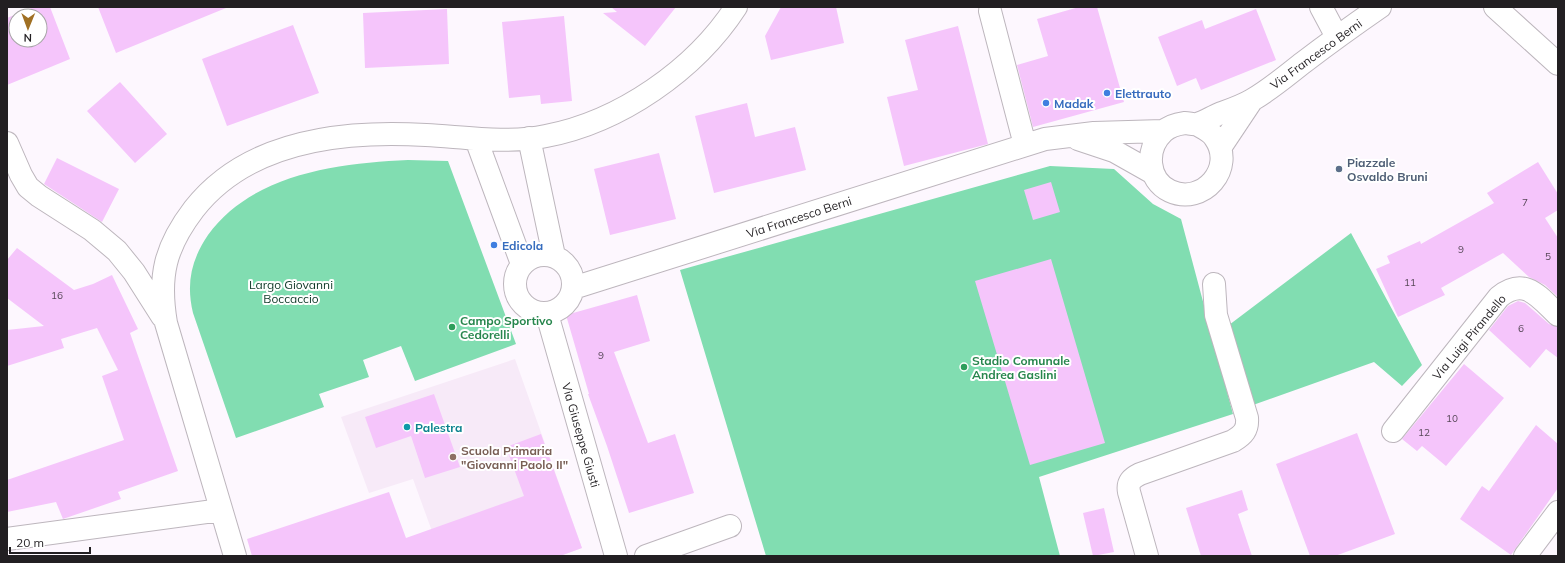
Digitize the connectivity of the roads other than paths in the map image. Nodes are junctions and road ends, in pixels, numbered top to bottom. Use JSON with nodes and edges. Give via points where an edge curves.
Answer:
{"nodes":[{"id":1,"x":736,"y":7,"type":"edge"},
{"id":2,"x":1321,"y":7,"type":"edge"},
{"id":3,"x":1380,"y":7,"type":"edge"},
{"id":4,"x":1495,"y":7,"type":"edge"},
{"id":5,"x":990,"y":12,"type":"dead end"},
{"id":6,"x":1337,"y":37,"type":"junction"},
{"id":7,"x":1558,"y":64,"type":"edge"},
{"id":8,"x":1252,"y":100,"type":"junction"},
{"id":9,"x":1196,"y":124,"type":"junction"},
{"id":10,"x":1163,"y":131,"type":"junction"},
{"id":11,"x":1065,"y":136,"type":"junction"},
{"id":12,"x":529,"y":138,"type":"junction"},
{"id":13,"x":476,"y":139,"type":"junction"},
{"id":14,"x":7,"y":143,"type":"edge"},
{"id":15,"x":1025,"y":145,"type":"junction"},
{"id":16,"x":1220,"y":148,"type":"junction"},
{"id":17,"x":1153,"y":173,"type":"junction"},
{"id":18,"x":554,"y":256,"type":"junction"},
{"id":19,"x":522,"y":264,"type":"junction"},
{"id":20,"x":1214,"y":284,"type":"dead end"},
{"id":21,"x":573,"y":288,"type":"junction"},
{"id":22,"x":546,"y":314,"type":"junction"},
{"id":23,"x":1558,"y":315,"type":"edge"},
{"id":24,"x":166,"y":322,"type":"junction"},
{"id":25,"x":1393,"y":431,"type":"dead end"},
{"id":26,"x":222,"y":510,"type":"junction"},
{"id":27,"x":1558,"y":512,"type":"edge"},
{"id":28,"x":730,"y":526,"type":"dead end"},
{"id":29,"x":7,"y":539,"type":"edge"},
{"id":30,"x":235,"y":556,"type":"edge"},
{"id":31,"x":616,"y":556,"type":"edge"},
{"id":32,"x":646,"y":556,"type":"edge"},
{"id":33,"x":1147,"y":556,"type":"edge"},
{"id":34,"x":1525,"y":556,"type":"edge"}],
"edges":[{"from":1,"to":12,"type":"street","via":[[705,46],[636,101],[585,126]]},
{"from":2,"to":6,"type":"street"},
{"from":3,"to":6,"type":"street","name":"Via Francesco Berni"},
{"from":4,"to":7,"type":"street"},
{"from":5,"to":15,"type":"street"},
{"from":6,"to":8,"type":"street","name":"Via Francesco Berni"},
{"from":8,"to":9,"type":"street","name":"Via Francesco Berni"},
{"from":8,"to":16,"type":"street","name":"Via Francesco Berni"},
{"from":9,"to":10,"type":"street","name":"Via Francesco Berni","via":[[1179,124]]},
{"from":9,"to":16,"type":"street","via":[[1215,138]]},
{"from":10,"to":11,"type":"street","name":"Via Francesco Berni"},
{"from":10,"to":17,"type":"street","via":[[1151,151]]},
{"from":11,"to":15,"type":"street","name":"Via Francesco Berni"},
{"from":11,"to":17,"type":"street","name":"Via Francesco Berni","via":[[1114,151]]},
{"from":12,"to":13,"type":"street"},
{"from":12,"to":18,"type":"street"},
{"from":13,"to":19,"type":"street"},
{"from":13,"to":24,"type":"street","via":[[393,134],[337,137],[291,147],[251,162],[201,201],[176,237],[168,256],[163,279],[162,300]]},
{"from":14,"to":24,"type":"street","via":[[28,187],[92,230],[116,251],[134,272]]},
{"from":15,"to":21,"type":"street","name":"Via Francesco Berni"},
{"from":16,"to":17,"type":"street","name":"Via Francesco Berni","via":[[1220,171],[1204,190],[1193,194],[1181,194],[1160,183]]},
{"from":18,"to":19,"type":"street","via":[[537,256]]},
{"from":18,"to":21,"type":"street","via":[[569,269],[573,278]]},
{"from":19,"to":22,"type":"street","via":[[514,282],[520,302],[536,313]]},
{"from":20,"to":33,"type":"street","via":[[1216,315],[1247,429],[1234,441],[1140,474],[1130,480],[1129,492]]},
{"from":21,"to":22,"type":"street","via":[[564,306]]},
{"from":22,"to":31,"type":"street","name":"Via Giuseppe Giusti"},
{"from":23,"to":25,"type":"street","name":"Via Luigi Pirandello","via":[[1530,290],[1517,288],[1504,293]]},
{"from":24,"to":26,"type":"street"},
{"from":26,"to":29,"type":"street"},
{"from":26,"to":30,"type":"street"},
{"from":27,"to":34,"type":"street"},
{"from":28,"to":32,"type":"street"}]}
